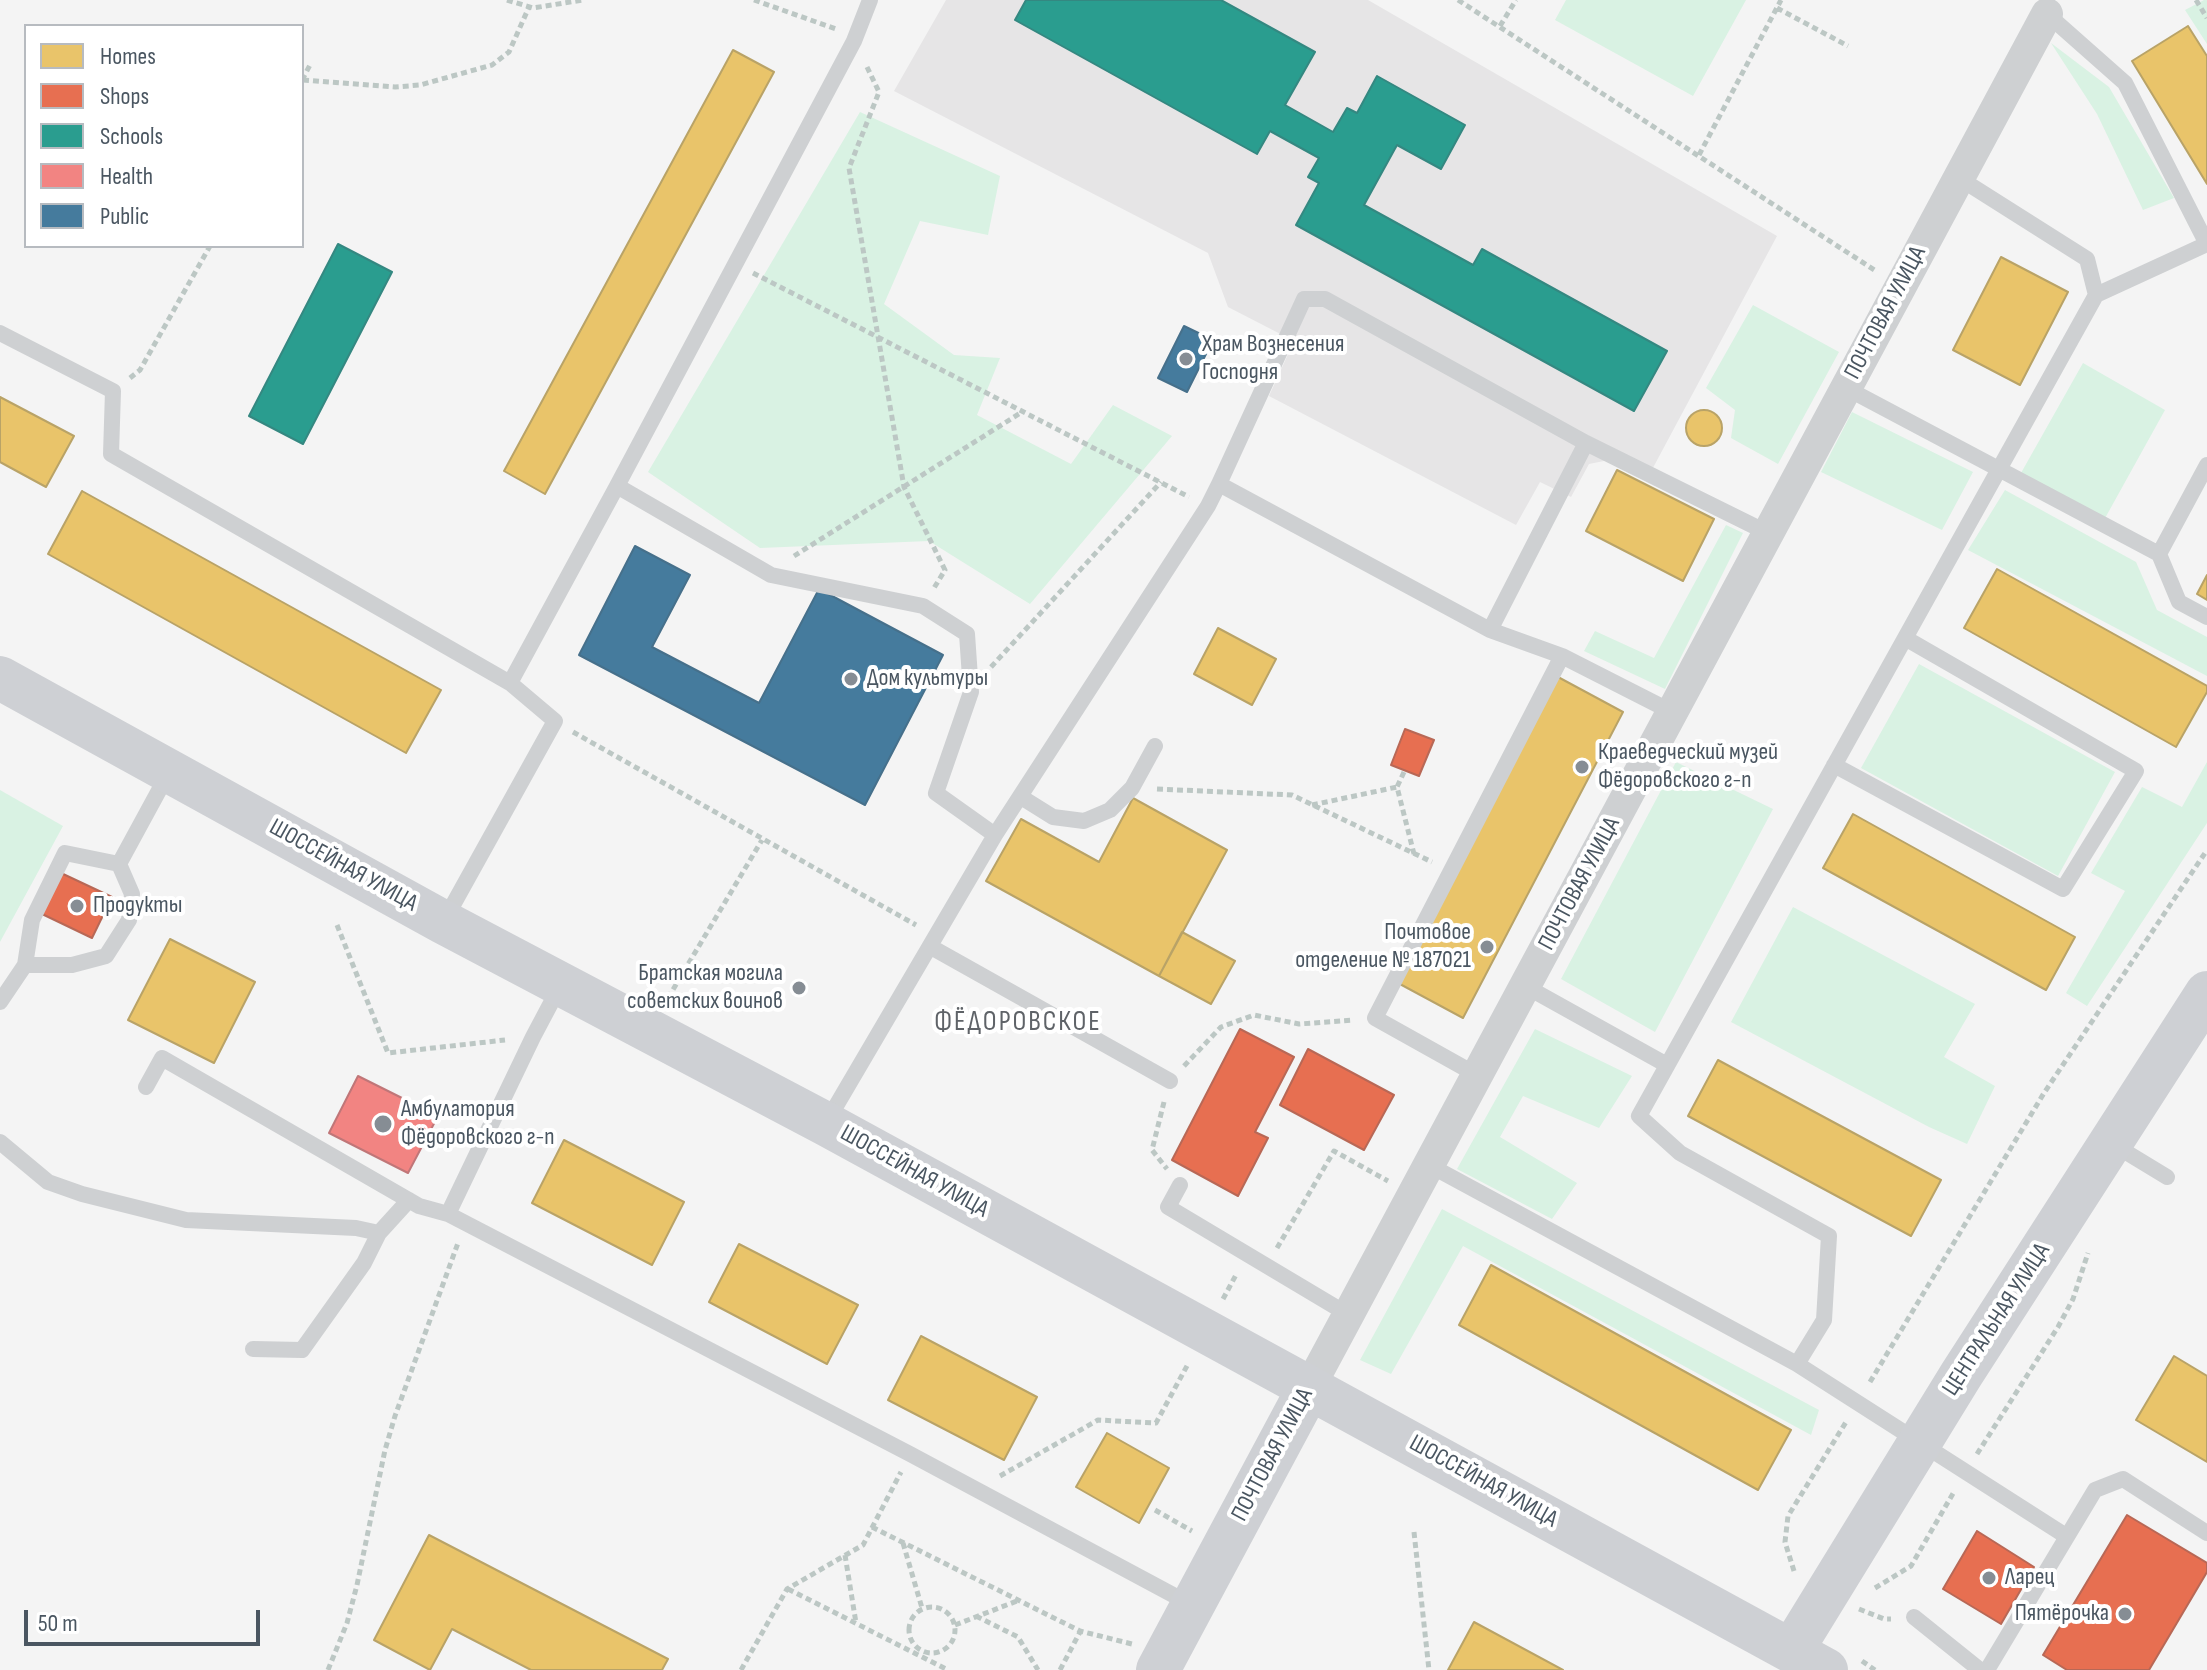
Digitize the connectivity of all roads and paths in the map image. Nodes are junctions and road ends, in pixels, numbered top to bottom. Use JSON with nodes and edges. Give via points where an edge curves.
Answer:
{"nodes":[{"id":1,"x":507,"y":0,"type":"edge"},
{"id":2,"x":583,"y":0,"type":"edge"},
{"id":3,"x":754,"y":0,"type":"edge"},
{"id":4,"x":870,"y":0,"type":"edge"},
{"id":5,"x":1458,"y":0,"type":"edge"},
{"id":6,"x":1516,"y":0,"type":"edge"},
{"id":7,"x":1781,"y":0,"type":"edge"},
{"id":8,"x":2196,"y":0,"type":"edge"},
{"id":9,"x":529,"y":7,"type":"junction"},
{"id":10,"x":2049,"y":7,"type":"edge"},
{"id":11,"x":1777,"y":8,"type":"junction"},
{"id":12,"x":2207,"y":18,"type":"edge"},
{"id":13,"x":1500,"y":26,"type":"junction"},
{"id":14,"x":855,"y":38,"type":"junction"},
{"id":15,"x":1848,"y":46,"type":"dead end"},
{"id":16,"x":310,"y":65,"type":"dead end"},
{"id":17,"x":304,"y":76,"type":"edge"},
{"id":18,"x":304,"y":80,"type":"edge"},
{"id":19,"x":1699,"y":155,"type":"junction"},
{"id":20,"x":1959,"y":178,"type":"junction"},
{"id":21,"x":209,"y":248,"type":"edge"},
{"id":22,"x":735,"y":264,"type":"junction"},
{"id":23,"x":1900,"y":287,"type":"junction"},
{"id":24,"x":2096,"y":295,"type":"junction"},
{"id":25,"x":0,"y":333,"type":"edge"},
{"id":26,"x":879,"y":338,"type":"junction"},
{"id":27,"x":1846,"y":388,"type":"junction"},
{"id":28,"x":113,"y":391,"type":"junction"},
{"id":29,"x":1023,"y":412,"type":"junction"},
{"id":30,"x":1586,"y":443,"type":"junction"},
{"id":31,"x":2207,"y":465,"type":"edge"},
{"id":32,"x":1999,"y":470,"type":"junction"},
{"id":33,"x":1161,"y":482,"type":"junction"},
{"id":34,"x":1219,"y":484,"type":"junction"},
{"id":35,"x":617,"y":486,"type":"junction"},
{"id":36,"x":904,"y":487,"type":"junction"},
{"id":37,"x":1208,"y":506,"type":"junction"},
{"id":38,"x":1768,"y":533,"type":"junction"},
{"id":39,"x":2159,"y":554,"type":"junction"},
{"id":40,"x":771,"y":575,"type":"junction"},
{"id":41,"x":923,"y":606,"type":"junction"},
{"id":42,"x":2207,"y":617,"type":"edge"},
{"id":43,"x":1490,"y":630,"type":"junction"},
{"id":44,"x":1905,"y":638,"type":"junction"},
{"id":45,"x":1562,"y":656,"type":"junction"},
{"id":46,"x":0,"y":678,"type":"edge"},
{"id":47,"x":510,"y":683,"type":"junction"},
{"id":48,"x":971,"y":692,"type":"junction"},
{"id":49,"x":1672,"y":712,"type":"junction"},
{"id":50,"x":555,"y":721,"type":"junction"},
{"id":51,"x":1155,"y":746,"type":"dead end"},
{"id":52,"x":1834,"y":765,"type":"junction"},
{"id":53,"x":170,"y":770,"type":"junction"},
{"id":54,"x":1404,"y":772,"type":"dead end"},
{"id":55,"x":1397,"y":787,"type":"junction"},
{"id":56,"x":1132,"y":788,"type":"junction"},
{"id":57,"x":1021,"y":797,"type":"junction"},
{"id":58,"x":1312,"y":805,"type":"junction"},
{"id":59,"x":995,"y":835,"type":"junction"},
{"id":60,"x":762,"y":840,"type":"junction"},
{"id":61,"x":2207,"y":850,"type":"edge"},
{"id":62,"x":1414,"y":854,"type":"junction"},
{"id":63,"x":119,"y":864,"type":"junction"},
{"id":64,"x":1451,"y":871,"type":"junction"},
{"id":65,"x":443,"y":922,"type":"junction"},
{"id":66,"x":337,"y":925,"type":"dead end"},
{"id":67,"x":934,"y":942,"type":"junction"},
{"id":68,"x":25,"y":965,"type":"junction"},
{"id":69,"x":561,"y":985,"type":"junction"},
{"id":70,"x":1525,"y":986,"type":"junction"},
{"id":71,"x":2207,"y":993,"type":"edge"},
{"id":72,"x":0,"y":1002,"type":"edge"},
{"id":73,"x":1375,"y":1018,"type":"junction"},
{"id":74,"x":650,"y":1030,"type":"junction"},
{"id":75,"x":533,"y":1037,"type":"junction"},
{"id":76,"x":1667,"y":1065,"type":"junction"},
{"id":77,"x":1477,"y":1075,"type":"junction"},
{"id":78,"x":1170,"y":1081,"type":"junction"},
{"id":79,"x":146,"y":1087,"type":"dead end"},
{"id":80,"x":826,"y":1124,"type":"junction"},
{"id":81,"x":0,"y":1142,"type":"edge"},
{"id":82,"x":2109,"y":1142,"type":"junction"},
{"id":83,"x":1429,"y":1165,"type":"junction"},
{"id":84,"x":2167,"y":1177,"type":"dead end"},
{"id":85,"x":1180,"y":1185,"type":"joint"},
{"id":86,"x":1413,"y":1195,"type":"junction"},
{"id":87,"x":409,"y":1200,"type":"junction"},
{"id":88,"x":448,"y":1214,"type":"junction"},
{"id":89,"x":465,"y":1223,"type":"junction"},
{"id":90,"x":379,"y":1233,"type":"junction"},
{"id":91,"x":1267,"y":1266,"type":"junction"},
{"id":92,"x":1349,"y":1315,"type":"junction"},
{"id":93,"x":253,"y":1349,"type":"dead end"},
{"id":94,"x":1797,"y":1364,"type":"junction"},
{"id":95,"x":1309,"y":1388,"type":"junction"},
{"id":96,"x":1858,"y":1402,"type":"junction"},
{"id":97,"x":1156,"y":1423,"type":"dead end"},
{"id":98,"x":1920,"y":1442,"type":"junction"},
{"id":99,"x":910,"y":1454,"type":"junction"},
{"id":100,"x":977,"y":1490,"type":"junction"},
{"id":101,"x":1155,"y":1510,"type":"dead end"},
{"id":102,"x":872,"y":1527,"type":"junction"},
{"id":103,"x":1414,"y":1532,"type":"dead end"},
{"id":104,"x":2207,"y":1533,"type":"edge"},
{"id":105,"x":2066,"y":1536,"type":"junction"},
{"id":106,"x":1204,"y":1537,"type":"dead end"},
{"id":107,"x":903,"y":1542,"type":"junction"},
{"id":108,"x":845,"y":1555,"type":"junction"},
{"id":109,"x":1794,"y":1571,"type":"dead end"},
{"id":110,"x":787,"y":1589,"type":"junction"},
{"id":111,"x":1018,"y":1600,"type":"junction"},
{"id":112,"x":1192,"y":1605,"type":"junction"},
{"id":113,"x":1850,"y":1605,"type":"dead end"},
{"id":114,"x":922,"y":1608,"type":"junction"},
{"id":115,"x":976,"y":1616,"type":"junction"},
{"id":116,"x":1914,"y":1617,"type":"joint"},
{"id":117,"x":856,"y":1623,"type":"junction"},
{"id":118,"x":955,"y":1625,"type":"junction"},
{"id":119,"x":1080,"y":1631,"type":"junction"},
{"id":120,"x":919,"y":1652,"type":"junction"},
{"id":121,"x":1151,"y":1659,"type":"edge"},
{"id":122,"x":1809,"y":1660,"type":"edge"},
{"id":123,"x":328,"y":1670,"type":"edge"},
{"id":124,"x":741,"y":1670,"type":"edge"},
{"id":125,"x":948,"y":1670,"type":"edge"},
{"id":126,"x":1038,"y":1670,"type":"edge"},
{"id":127,"x":1060,"y":1670,"type":"edge"},
{"id":128,"x":1429,"y":1670,"type":"edge"},
{"id":129,"x":1980,"y":1670,"type":"edge"},
{"id":130,"x":1987,"y":1670,"type":"edge"}],
"edges":[{"from":1,"to":9,"type":"path"},
{"from":2,"to":9,"type":"path"},
{"from":3,"to":14,"type":"path"},
{"from":4,"to":14,"type":"lane"},
{"from":5,"to":13,"type":"path"},
{"from":6,"to":13,"type":"path"},
{"from":7,"to":11,"type":"path"},
{"from":8,"to":12,"type":"path"},
{"from":9,"to":18,"type":"path","via":[[509,52],[492,65],[407,86]]},
{"from":10,"to":20,"type":"street","name":"ПОЧТОВАЯ УЛИЦА"},
{"from":10,"to":24,"type":"lane","via":[[2125,83],[2207,244]]},
{"from":11,"to":15,"type":"path"},
{"from":11,"to":19,"type":"path"},
{"from":13,"to":19,"type":"path"},
{"from":14,"to":22,"type":"lane"},
{"from":14,"to":26,"type":"path","via":[[879,92],[849,168]]},
{"from":16,"to":17,"type":"path"},
{"from":19,"to":23,"type":"path"},
{"from":20,"to":23,"type":"street","name":"ПОЧТОВАЯ УЛИЦА"},
{"from":20,"to":24,"type":"lane","via":[[2087,259]]},
{"from":21,"to":28,"type":"path","via":[[140,370]]},
{"from":22,"to":26,"type":"path"},
{"from":22,"to":35,"type":"lane"},
{"from":23,"to":27,"type":"street","name":"ПОЧТОВАЯ УЛИЦА"},
{"from":24,"to":32,"type":"lane"},
{"from":25,"to":28,"type":"lane"},
{"from":26,"to":29,"type":"path"},
{"from":26,"to":36,"type":"path"},
{"from":27,"to":32,"type":"lane"},
{"from":27,"to":38,"type":"street","name":"ПОЧТОВАЯ УЛИЦА"},
{"from":28,"to":47,"type":"lane","via":[[111,454]]},
{"from":29,"to":33,"type":"path"},
{"from":29,"to":36,"type":"path"},
{"from":30,"to":34,"type":"lane","via":[[1325,299],[1304,299]]},
{"from":30,"to":38,"type":"lane"},
{"from":30,"to":43,"type":"lane"},
{"from":31,"to":39,"type":"lane"},
{"from":32,"to":39,"type":"lane"},
{"from":32,"to":44,"type":"lane"},
{"from":33,"to":37,"type":"path"},
{"from":33,"to":48,"type":"path"},
{"from":34,"to":37,"type":"lane"},
{"from":34,"to":43,"type":"lane"},
{"from":35,"to":40,"type":"lane"},
{"from":35,"to":47,"type":"lane"},
{"from":36,"to":40,"type":"path"},
{"from":36,"to":41,"type":"path","via":[[945,570]]},
{"from":37,"to":57,"type":"lane"},
{"from":38,"to":49,"type":"street","name":"ПОЧТОВАЯ УЛИЦА"},
{"from":39,"to":42,"type":"lane","via":[[2179,602]]},
{"from":40,"to":41,"type":"lane"},
{"from":41,"to":48,"type":"lane","via":[[967,634]]},
{"from":43,"to":45,"type":"lane"},
{"from":44,"to":52,"type":"lane"},
{"from":44,"to":52,"type":"lane","via":[[2136,771],[2063,889]]},
{"from":45,"to":49,"type":"lane"},
{"from":45,"to":64,"type":"lane"},
{"from":46,"to":53,"type":"main road","name":"ШОССЕЙНАЯ УЛИЦА"},
{"from":47,"to":50,"type":"lane"},
{"from":48,"to":59,"type":"lane","via":[[936,793]]},
{"from":49,"to":70,"type":"street","name":"ПОЧТОВАЯ УЛИЦА"},
{"from":50,"to":60,"type":"path"},
{"from":50,"to":65,"type":"lane"},
{"from":51,"to":56,"type":"lane"},
{"from":52,"to":76,"type":"lane"},
{"from":53,"to":63,"type":"lane"},
{"from":53,"to":65,"type":"main road","name":"ШОССЕЙНАЯ УЛИЦА"},
{"from":54,"to":55,"type":"path"},
{"from":55,"to":58,"type":"path"},
{"from":55,"to":62,"type":"path"},
{"from":56,"to":57,"type":"lane","via":[[1110,810],[1084,821],[1053,817]]},
{"from":56,"to":58,"type":"path","via":[[1292,795]]},
{"from":57,"to":59,"type":"lane"},
{"from":58,"to":62,"type":"path"},
{"from":59,"to":67,"type":"lane"},
{"from":60,"to":67,"type":"path"},
{"from":60,"to":74,"type":"path"},
{"from":61,"to":96,"type":"path","via":[[2044,1093]]},
{"from":62,"to":64,"type":"path"},
{"from":63,"to":68,"type":"lane","via":[[65,853],[32,920]]},
{"from":63,"to":68,"type":"lane","via":[[132,894],[129,920],[106,956],[72,965]]},
{"from":64,"to":73,"type":"lane"},
{"from":65,"to":69,"type":"main road","name":"ШОССЕЙНАЯ УЛИЦА"},
{"from":66,"to":75,"type":"path","via":[[388,1053]]},
{"from":67,"to":78,"type":"lane"},
{"from":67,"to":80,"type":"lane"},
{"from":68,"to":72,"type":"lane"},
{"from":69,"to":74,"type":"main road","name":"ШОССЕЙНАЯ УЛИЦА"},
{"from":69,"to":75,"type":"lane"},
{"from":70,"to":76,"type":"lane"},
{"from":70,"to":77,"type":"street","name":"ПОЧТОВАЯ УЛИЦА"},
{"from":71,"to":82,"type":"main road","name":"ЦЕНТРАЛЬНАЯ УЛИЦА"},
{"from":73,"to":77,"type":"lane"},
{"from":73,"to":78,"type":"path","via":[[1299,1024],[1254,1015],[1221,1027]]},
{"from":74,"to":80,"type":"main road","name":"ШОССЕЙНАЯ УЛИЦА"},
{"from":75,"to":88,"type":"lane"},
{"from":76,"to":94,"type":"lane","via":[[1639,1116],[1680,1153],[1829,1236],[1824,1320]]},
{"from":77,"to":83,"type":"street","name":"ПОЧТОВАЯ УЛИЦА"},
{"from":78,"to":85,"type":"path","via":[[1152,1150]]},
{"from":79,"to":87,"type":"lane","via":[[162,1058]]},
{"from":80,"to":95,"type":"main road","name":"ШОССЕЙНАЯ УЛИЦА"},
{"from":81,"to":90,"type":"lane","via":[[48,1182],[186,1220]]},
{"from":82,"to":84,"type":"lane"},
{"from":82,"to":98,"type":"main road","name":"ЦЕНТРАЛЬНАЯ УЛИЦА"},
{"from":83,"to":86,"type":"street","name":"ПОЧТОВАЯ УЛИЦА"},
{"from":83,"to":94,"type":"lane"},
{"from":85,"to":91,"type":"lane","via":[[1168,1207]]},
{"from":86,"to":91,"type":"path","via":[[1334,1151]]},
{"from":86,"to":92,"type":"street","name":"ПОЧТОВАЯ УЛИЦА"},
{"from":87,"to":88,"type":"lane"},
{"from":87,"to":90,"type":"lane"},
{"from":88,"to":89,"type":"lane"},
{"from":89,"to":99,"type":"lane"},
{"from":89,"to":123,"type":"path","via":[[395,1416],[347,1623]]},
{"from":90,"to":93,"type":"lane","via":[[302,1350]]},
{"from":91,"to":92,"type":"lane"},
{"from":92,"to":95,"type":"street","name":"ПОЧТОВАЯ УЛИЦА"},
{"from":94,"to":96,"type":"lane"},
{"from":95,"to":112,"type":"main road","name":"ПОЧТОВАЯ УЛИЦА"},
{"from":95,"to":122,"type":"main road","name":"ШОССЕЙНАЯ УЛИЦА"},
{"from":96,"to":98,"type":"lane"},
{"from":96,"to":109,"type":"path","via":[[1788,1516],[1785,1542]]},
{"from":97,"to":100,"type":"path","via":[[1098,1420]]},
{"from":98,"to":105,"type":"lane"},
{"from":98,"to":122,"type":"main road","name":"ЦЕНТРАЛЬНАЯ УЛИЦА"},
{"from":99,"to":100,"type":"lane"},
{"from":99,"to":102,"type":"path"},
{"from":100,"to":112,"type":"lane"},
{"from":101,"to":106,"type":"path"},
{"from":102,"to":107,"type":"path"},
{"from":102,"to":108,"type":"path","via":[[863,1545]]},
{"from":103,"to":128,"type":"path"},
{"from":104,"to":105,"type":"lane","via":[[2123,1479],[2095,1490]]},
{"from":105,"to":130,"type":"lane"},
{"from":107,"to":111,"type":"path"},
{"from":107,"to":114,"type":"path"},
{"from":108,"to":110,"type":"path"},
{"from":108,"to":117,"type":"path"},
{"from":110,"to":117,"type":"path"},
{"from":110,"to":124,"type":"path"},
{"from":111,"to":115,"type":"path"},
{"from":111,"to":119,"type":"path"},
{"from":112,"to":121,"type":"main road","name":"ПОЧТОВАЯ УЛИЦА"},
{"from":113,"to":116,"type":"path","via":[[1884,1619]]},
{"from":114,"to":118,"type":"path","via":[[948,1613]]},
{"from":114,"to":120,"type":"path","via":[[908,1628]]},
{"from":115,"to":118,"type":"path"},
{"from":115,"to":126,"type":"path","via":[[1018,1637]]},
{"from":116,"to":129,"type":"lane"},
{"from":117,"to":120,"type":"path"},
{"from":118,"to":120,"type":"path","via":[[946,1649]]},
{"from":119,"to":121,"type":"path"},
{"from":119,"to":127,"type":"path"},
{"from":120,"to":125,"type":"path"}]}
